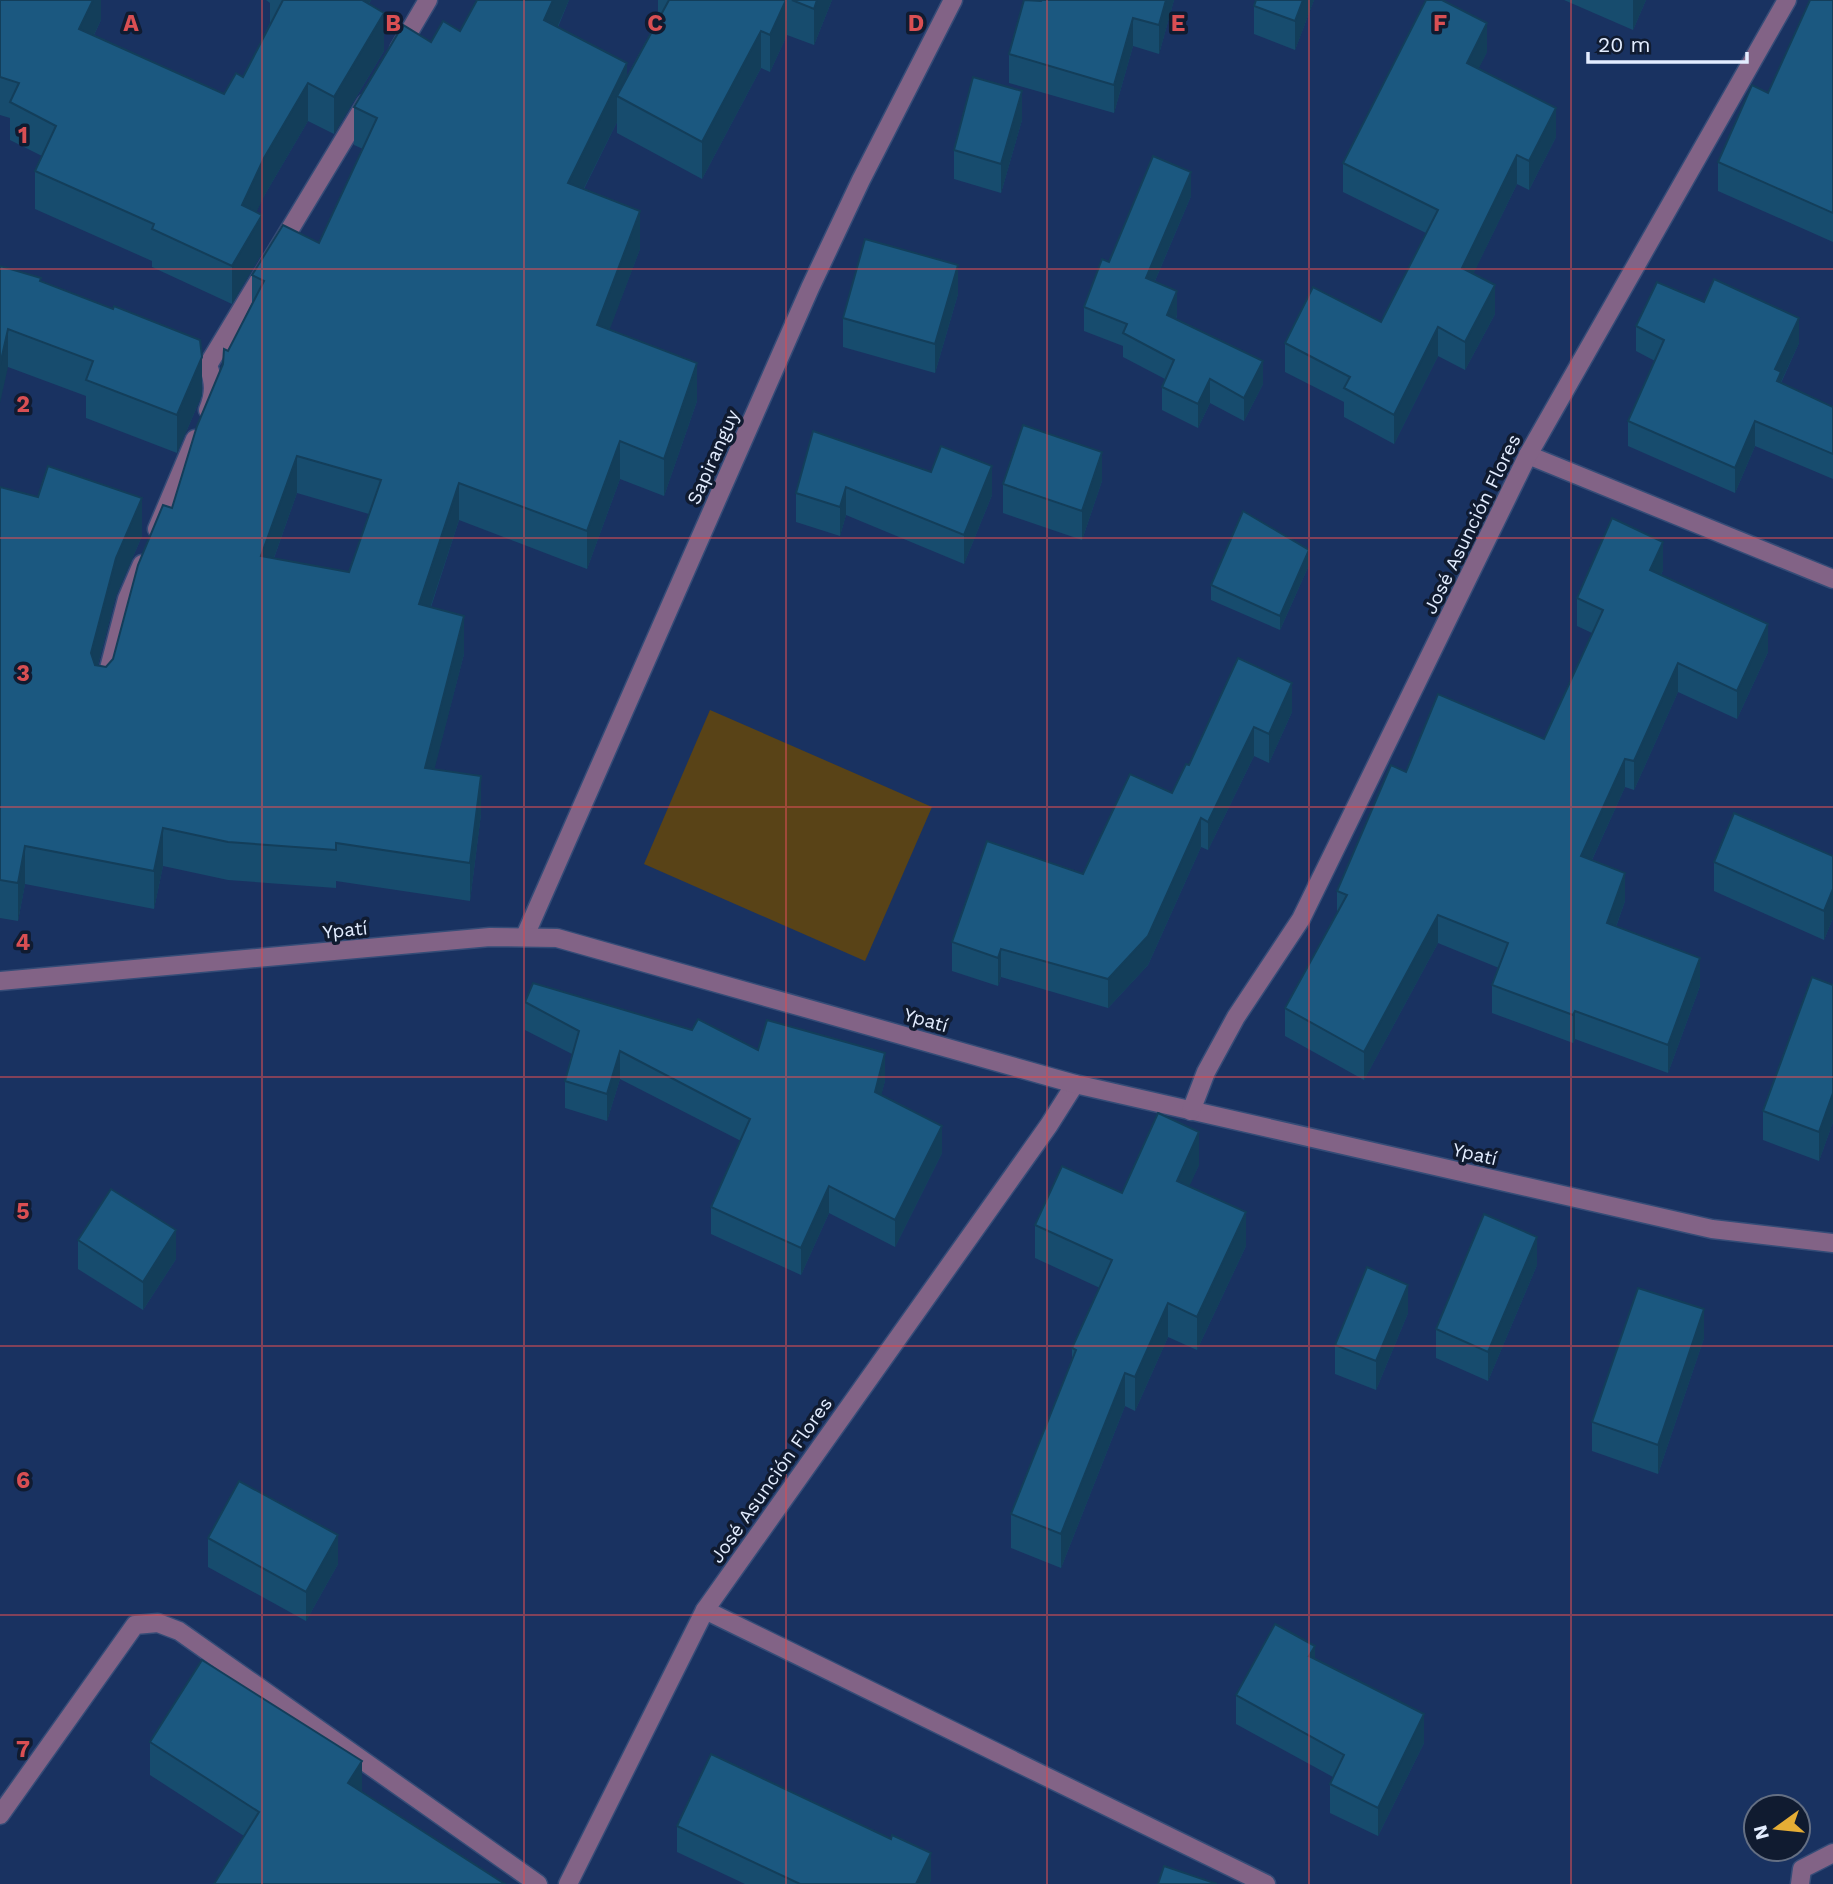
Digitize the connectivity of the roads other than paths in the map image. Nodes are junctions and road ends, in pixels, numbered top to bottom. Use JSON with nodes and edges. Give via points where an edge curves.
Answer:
{"nodes":[{"id":1,"x":428,"y":0,"type":"edge"},
{"id":2,"x":953,"y":0,"type":"edge"},
{"id":3,"x":1787,"y":0,"type":"edge"},
{"id":4,"x":393,"y":59,"type":"edge"},
{"id":5,"x":379,"y":83,"type":"edge"},
{"id":6,"x":1528,"y":455,"type":"junction"},
{"id":7,"x":1833,"y":579,"type":"edge"},
{"id":8,"x":102,"y":694,"type":"edge"},
{"id":9,"x":525,"y":936,"type":"junction"},
{"id":10,"x":0,"y":981,"type":"edge"},
{"id":11,"x":1075,"y":1084,"type":"junction"},
{"id":12,"x":1191,"y":1111,"type":"junction"},
{"id":13,"x":1833,"y":1243,"type":"edge"},
{"id":14,"x":705,"y":1610,"type":"junction"},
{"id":15,"x":0,"y":1815,"type":"edge"},
{"id":16,"x":1833,"y":1853,"type":"edge"},
{"id":17,"x":538,"y":1884,"type":"edge"},
{"id":18,"x":568,"y":1884,"type":"edge"},
{"id":19,"x":1266,"y":1884,"type":"edge"},
{"id":20,"x":1800,"y":1884,"type":"edge"}],
"edges":[{"from":1,"to":4,"type":"street"},
{"from":2,"to":9,"type":"street","name":"Sapiranguy","via":[[810,288]]},
{"from":3,"to":6,"type":"street","name":"José Asunción Flores"},
{"from":5,"to":8,"type":"street","via":[[201,363],[213,380],[213,397],[127,599]]},
{"from":6,"to":7,"type":"street"},
{"from":6,"to":12,"type":"street","name":"José Asunción Flores","via":[[1301,919],[1236,1017]]},
{"from":9,"to":10,"type":"street","name":"Ypatí"},
{"from":9,"to":11,"type":"street","name":"Ypatí","via":[[556,938]]},
{"from":11,"to":12,"type":"street","name":"Ypatí"},
{"from":11,"to":14,"type":"street","name":"José Asunción Flores"},
{"from":12,"to":13,"type":"street","name":"Ypatí","via":[[1712,1229]]},
{"from":14,"to":18,"type":"street","name":"José Asunción Flores"},
{"from":14,"to":19,"type":"street"},
{"from":15,"to":17,"type":"street","via":[[135,1625],[158,1623],[179,1631]]},
{"from":16,"to":20,"type":"street","via":[[1802,1869]]}]}
